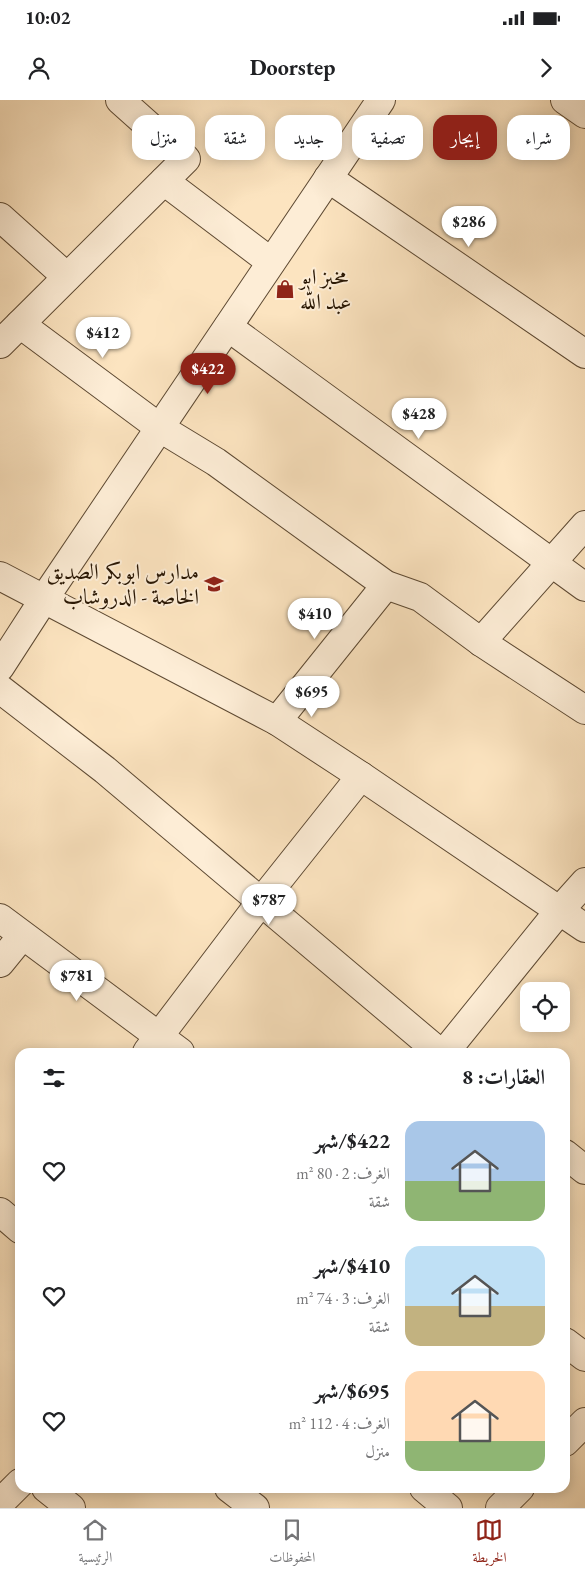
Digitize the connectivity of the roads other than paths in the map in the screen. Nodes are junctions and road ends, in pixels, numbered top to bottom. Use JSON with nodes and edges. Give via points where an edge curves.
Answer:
{"nodes":[{"id":1,"x":120,"y":100,"type":"edge"},
{"id":2,"x":381,"y":100,"type":"edge"},
{"id":3,"x":564,"y":100,"type":"edge"},
{"id":4,"x":585,"y":114,"type":"edge"},
{"id":5,"x":328,"y":178,"type":"junction"},
{"id":6,"x":164,"y":181,"type":"junction"},
{"id":7,"x":0,"y":217,"type":"edge"},
{"id":8,"x":271,"y":262,"type":"junction"},
{"id":9,"x":67,"y":277,"type":"junction"},
{"id":10,"x":20,"y":324,"type":"junction"},
{"id":11,"x":228,"y":327,"type":"junction"},
{"id":12,"x":0,"y":344,"type":"edge"},
{"id":13,"x":585,"y":354,"type":"edge"},
{"id":14,"x":160,"y":428,"type":"junction"},
{"id":15,"x":585,"y":525,"type":"edge"},
{"id":16,"x":551,"y":562,"type":"junction"},
{"id":17,"x":0,"y":576,"type":"edge"},
{"id":18,"x":386,"y":585,"type":"junction"},
{"id":19,"x":585,"y":587,"type":"edge"},
{"id":20,"x":44,"y":598,"type":"junction"},
{"id":21,"x":481,"y":642,"type":"junction"},
{"id":22,"x":0,"y":667,"type":"edge"},
{"id":23,"x":0,"y":689,"type":"edge"},
{"id":24,"x":585,"y":710,"type":"edge"},
{"id":25,"x":277,"y":721,"type":"junction"},
{"id":26,"x":361,"y":776,"type":"junction"},
{"id":27,"x":585,"y":882,"type":"edge"},
{"id":28,"x":260,"y":903,"type":"junction"},
{"id":29,"x":559,"y":911,"type":"junction"},
{"id":30,"x":0,"y":918,"type":"edge"},
{"id":31,"x":585,"y":928,"type":"edge"},
{"id":32,"x":22,"y":936,"type":"junction"},
{"id":33,"x":0,"y":963,"type":"edge"},
{"id":34,"x":162,"y":1047,"type":"edge"},
{"id":35,"x":434,"y":1048,"type":"edge"},
{"id":36,"x":448,"y":1048,"type":"edge"},
{"id":37,"x":570,"y":1158,"type":"edge"},
{"id":38,"x":585,"y":1170,"type":"edge"},
{"id":39,"x":570,"y":1346,"type":"edge"},
{"id":40,"x":585,"y":1357,"type":"edge"},
{"id":41,"x":585,"y":1422,"type":"edge"},
{"id":42,"x":570,"y":1437,"type":"edge"},
{"id":43,"x":52,"y":1493,"type":"edge"},
{"id":44,"x":236,"y":1493,"type":"edge"},
{"id":45,"x":430,"y":1493,"type":"edge"},
{"id":46,"x":71,"y":1508,"type":"edge"},
{"id":47,"x":255,"y":1508,"type":"edge"},
{"id":48,"x":448,"y":1508,"type":"edge"}],
"edges":[{"from":1,"to":6,"type":"street","via":[[186,159]]},
{"from":2,"to":5,"type":"street"},
{"from":3,"to":4,"type":"street"},
{"from":5,"to":8,"type":"street"},
{"from":5,"to":13,"type":"street"},
{"from":6,"to":8,"type":"street"},
{"from":6,"to":9,"type":"street"},
{"from":7,"to":9,"type":"street"},
{"from":8,"to":11,"type":"street"},
{"from":9,"to":10,"type":"street"},
{"from":10,"to":12,"type":"street"},
{"from":10,"to":14,"type":"street"},
{"from":11,"to":14,"type":"street"},
{"from":11,"to":16,"type":"street"},
{"from":14,"to":18,"type":"street","via":[[216,462]]},
{"from":14,"to":20,"type":"street"},
{"from":15,"to":16,"type":"street"},
{"from":16,"to":19,"type":"street"},
{"from":16,"to":21,"type":"street"},
{"from":17,"to":20,"type":"street"},
{"from":18,"to":21,"type":"street","via":[[420,597]]},
{"from":18,"to":25,"type":"street"},
{"from":20,"to":22,"type":"street"},
{"from":20,"to":25,"type":"street"},
{"from":21,"to":24,"type":"street"},
{"from":23,"to":28,"type":"street","via":[[105,770]]},
{"from":25,"to":26,"type":"street"},
{"from":26,"to":28,"type":"street"},
{"from":26,"to":29,"type":"street"},
{"from":27,"to":29,"type":"street"},
{"from":28,"to":34,"type":"street"},
{"from":28,"to":35,"type":"street"},
{"from":29,"to":31,"type":"street"},
{"from":29,"to":36,"type":"street"},
{"from":30,"to":32,"type":"street"},
{"from":32,"to":33,"type":"street"},
{"from":32,"to":34,"type":"street"},
{"from":37,"to":38,"type":"street"},
{"from":39,"to":40,"type":"street"},
{"from":41,"to":42,"type":"street"},
{"from":43,"to":46,"type":"street"},
{"from":44,"to":47,"type":"street"},
{"from":45,"to":48,"type":"street"}]}
